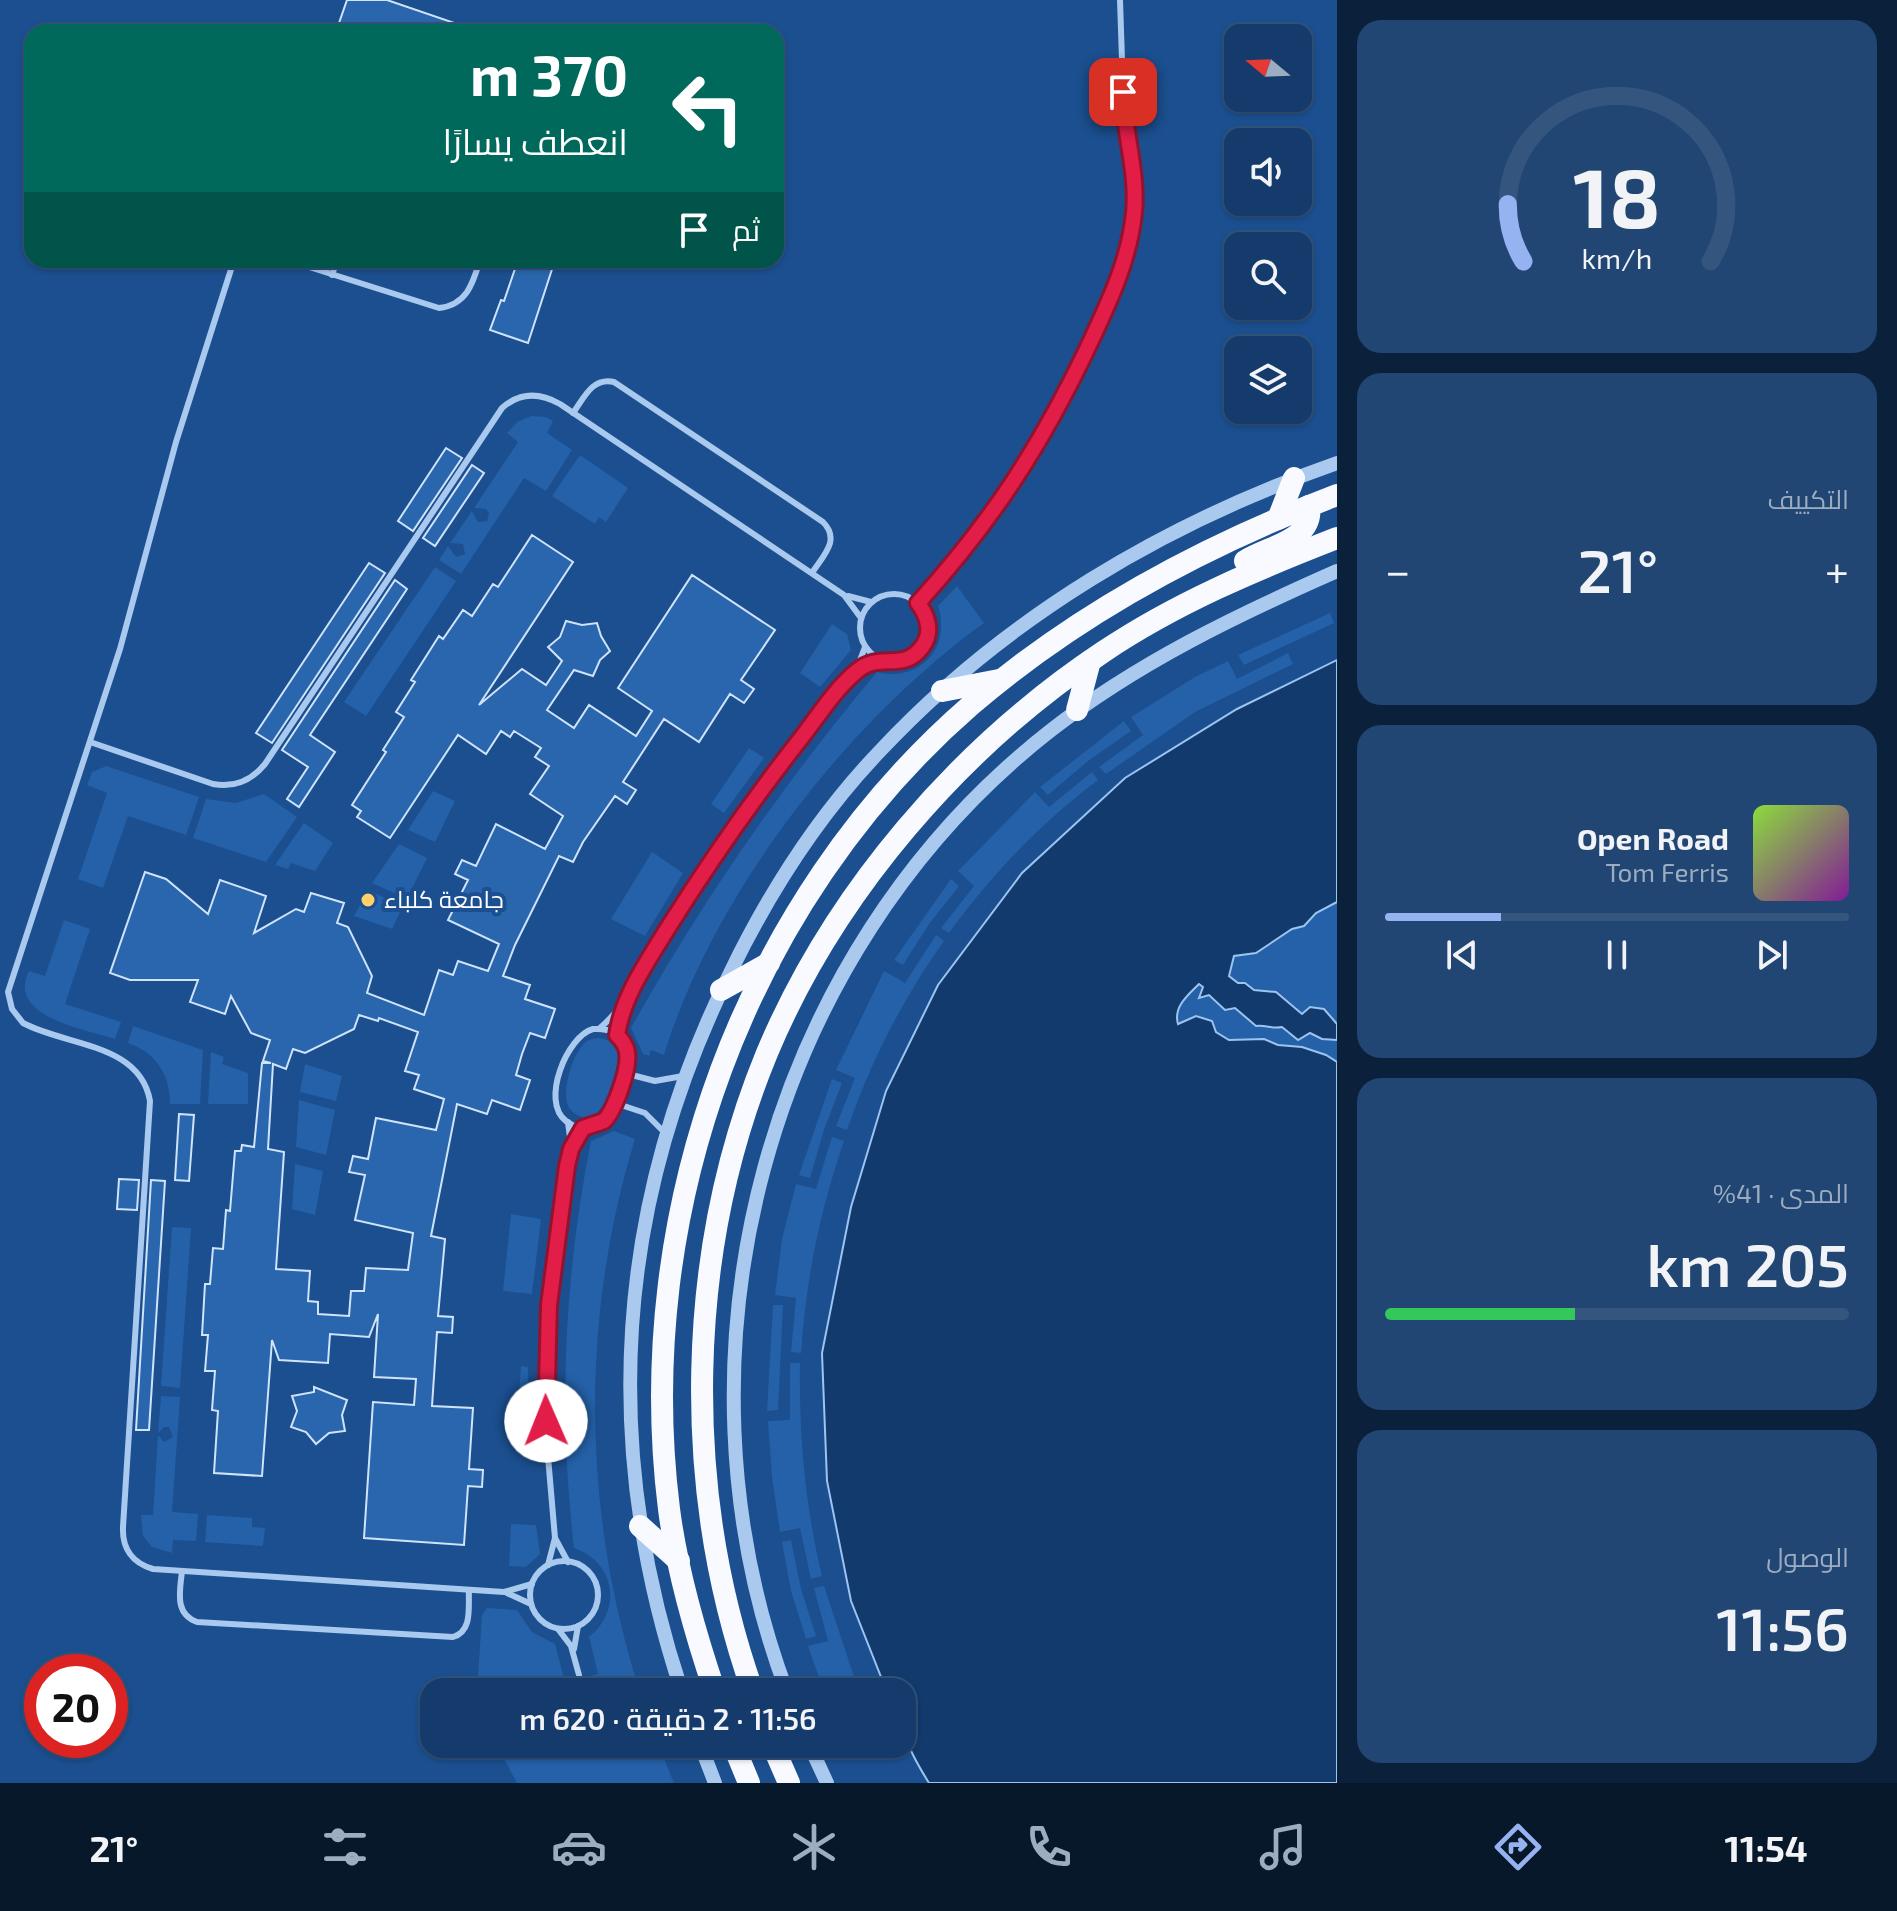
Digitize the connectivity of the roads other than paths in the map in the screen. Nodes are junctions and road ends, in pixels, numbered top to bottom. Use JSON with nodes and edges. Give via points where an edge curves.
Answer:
{"nodes":[{"id":1,"x":1120,"y":0,"type":"edge"},
{"id":2,"x":231,"y":268,"type":"edge"},
{"id":3,"x":311,"y":268,"type":"edge"},
{"id":4,"x":334,"y":268,"type":"edge"},
{"id":5,"x":477,"y":268,"type":"edge"},
{"id":6,"x":332,"y":275,"type":"junction"},
{"id":7,"x":573,"y":413,"type":"junction"},
{"id":8,"x":1337,"y":463,"type":"edge"},
{"id":9,"x":1294,"y":478,"type":"junction"},
{"id":10,"x":1337,"y":495,"type":"edge"},
{"id":11,"x":1309,"y":506,"type":"junction"},
{"id":12,"x":1278,"y":519,"type":"junction"},
{"id":13,"x":1337,"y":538,"type":"edge"},
{"id":14,"x":1337,"y":571,"type":"edge"},
{"id":15,"x":812,"y":573,"type":"junction"},
{"id":16,"x":1218,"y":586,"type":"junction"},
{"id":17,"x":844,"y":595,"type":"junction"},
{"id":18,"x":871,"y":602,"type":"junction"},
{"id":19,"x":918,"y":603,"type":"junction"},
{"id":20,"x":861,"y":618,"type":"junction"},
{"id":21,"x":865,"y":647,"type":"junction"},
{"id":22,"x":880,"y":659,"type":"junction"},
{"id":23,"x":1090,"y":661,"type":"junction"},
{"id":24,"x":856,"y":671,"type":"junction"},
{"id":25,"x":1004,"y":679,"type":"junction"},
{"id":26,"x":942,"y":691,"type":"junction"},
{"id":27,"x":1077,"y":710,"type":"junction"},
{"id":28,"x":90,"y":742,"type":"junction"},
{"id":29,"x":769,"y":963,"type":"junction"},
{"id":30,"x":721,"y":990,"type":"junction"},
{"id":31,"x":624,"y":1004,"type":"junction"},
{"id":32,"x":600,"y":1028,"type":"junction"},
{"id":33,"x":617,"y":1035,"type":"junction"},
{"id":34,"x":624,"y":1073,"type":"junction"},
{"id":35,"x":686,"y":1075,"type":"junction"},
{"id":36,"x":615,"y":1103,"type":"junction"},
{"id":37,"x":568,"y":1122,"type":"junction"},
{"id":38,"x":583,"y":1128,"type":"junction"},
{"id":39,"x":666,"y":1134,"type":"junction"},
{"id":40,"x":571,"y":1149,"type":"junction"},
{"id":41,"x":640,"y":1526,"type":"junction"},
{"id":42,"x":555,"y":1538,"type":"junction"},
{"id":43,"x":679,"y":1561,"type":"junction"},
{"id":44,"x":568,"y":1562,"type":"junction"},
{"id":45,"x":548,"y":1565,"type":"junction"},
{"id":46,"x":182,"y":1571,"type":"junction"},
{"id":47,"x":532,"y":1584,"type":"junction"},
{"id":48,"x":469,"y":1590,"type":"junction"},
{"id":49,"x":504,"y":1592,"type":"junction"},
{"id":50,"x":531,"y":1604,"type":"junction"},
{"id":51,"x":578,"y":1626,"type":"junction"},
{"id":52,"x":558,"y":1629,"type":"junction"},
{"id":53,"x":574,"y":1653,"type":"junction"},
{"id":54,"x":579,"y":1675,"type":"dead end"},
{"id":55,"x":677,"y":1678,"type":"edge"},
{"id":56,"x":711,"y":1678,"type":"edge"},
{"id":57,"x":748,"y":1678,"type":"edge"},
{"id":58,"x":782,"y":1678,"type":"edge"},
{"id":59,"x":705,"y":1758,"type":"edge"},
{"id":60,"x":739,"y":1758,"type":"edge"},
{"id":61,"x":778,"y":1758,"type":"edge"},
{"id":62,"x":815,"y":1758,"type":"edge"},
{"id":63,"x":715,"y":1783,"type":"edge"},
{"id":64,"x":749,"y":1783,"type":"edge"},
{"id":65,"x":789,"y":1783,"type":"edge"},
{"id":66,"x":827,"y":1783,"type":"edge"}],
"edges":[{"from":1,"to":19,"type":"lane","via":[[1124,120],[1135,192],[1121,272],[1067,391],[1022,471],[978,535]]},
{"from":2,"to":28,"type":"lane"},
{"from":3,"to":6,"type":"lane"},
{"from":4,"to":6,"type":"lane"},
{"from":5,"to":6,"type":"lane","via":[[465,296],[439,308]]},
{"from":7,"to":15,"type":"lane"},
{"from":7,"to":15,"type":"lane","via":[[595,384],[614,382],[785,496],[823,522],[832,535]]},
{"from":7,"to":28,"type":"lane","via":[[535,394],[517,397],[502,408],[253,776],[230,785],[213,784]]},
{"from":8,"to":9,"type":"street"},
{"from":9,"to":12,"type":"highway"},
{"from":9,"to":26,"type":"street","via":[[1199,518],[1108,568],[1022,626]]},
{"from":10,"to":11,"type":"highway"},
{"from":11,"to":12,"type":"highway"},
{"from":11,"to":16,"type":"highway","via":[[1302,531],[1249,558]]},
{"from":12,"to":25,"type":"highway","via":[[1129,594]]},
{"from":13,"to":16,"type":"highway"},
{"from":14,"to":27,"type":"street","via":[[1184,644]]},
{"from":15,"to":17,"type":"lane"},
{"from":16,"to":23,"type":"highway"},
{"from":17,"to":18,"type":"lane"},
{"from":17,"to":20,"type":"lane"},
{"from":18,"to":19,"type":"lane","via":[[891,593]]},
{"from":18,"to":20,"type":"lane"},
{"from":19,"to":22,"type":"lane","via":[[927,618],[925,643],[906,660]]},
{"from":20,"to":21,"type":"lane"},
{"from":21,"to":22,"type":"lane"},
{"from":21,"to":24,"type":"lane"},
{"from":22,"to":24,"type":"lane"},
{"from":23,"to":27,"type":"highway"},
{"from":23,"to":57,"type":"highway","via":[[987,745],[895,844],[818,955],[754,1090],[715,1242],[703,1384],[706,1470],[717,1554]]},
{"from":24,"to":31,"type":"lane","via":[[740,820]]},
{"from":25,"to":26,"type":"highway"},
{"from":25,"to":29,"type":"highway","via":[[939,735],[878,801],[823,872]]},
{"from":26,"to":30,"type":"street","via":[[879,751],[823,817],[774,888]]},
{"from":27,"to":58,"type":"street","via":[[969,805],[872,925],[814,1028],[760,1177],[736,1311],[733,1431],[749,1557]]},
{"from":28,"to":46,"type":"lane","via":[[10,983],[9,1001],[17,1017],[31,1027],[124,1060],[148,1091],[122,1535],[138,1563]]},
{"from":29,"to":30,"type":"highway"},
{"from":29,"to":43,"type":"highway","via":[[705,1113],[674,1245],[664,1334],[662,1424]]},
{"from":30,"to":35,"type":"street"},
{"from":31,"to":32,"type":"lane"},
{"from":31,"to":33,"type":"lane"},
{"from":32,"to":33,"type":"lane"},
{"from":32,"to":37,"type":"lane","via":[[572,1043],[556,1087],[556,1106]]},
{"from":33,"to":34,"type":"lane","via":[[627,1050]]},
{"from":34,"to":35,"type":"lane","via":[[655,1081]]},
{"from":34,"to":36,"type":"lane"},
{"from":35,"to":39,"type":"street"},
{"from":36,"to":38,"type":"lane","via":[[604,1121]]},
{"from":36,"to":39,"type":"lane","via":[[645,1113]]},
{"from":37,"to":38,"type":"lane"},
{"from":37,"to":40,"type":"lane"},
{"from":38,"to":40,"type":"lane"},
{"from":39,"to":41,"type":"street","via":[[644,1233],[631,1350]]},
{"from":40,"to":42,"type":"lane","via":[[553,1259],[546,1351]]},
{"from":41,"to":43,"type":"highway"},
{"from":41,"to":55,"type":"street"},
{"from":42,"to":44,"type":"lane"},
{"from":42,"to":45,"type":"lane"},
{"from":43,"to":56,"type":"highway"},
{"from":44,"to":45,"type":"lane"},
{"from":44,"to":51,"type":"lane","via":[[590,1574],[597,1590],[591,1615]]},
{"from":45,"to":47,"type":"lane"},
{"from":46,"to":48,"type":"lane"},
{"from":46,"to":48,"type":"lane","via":[[184,1614],[192,1621],[227,1624],[453,1637],[467,1627]]},
{"from":47,"to":49,"type":"lane"},
{"from":47,"to":50,"type":"lane"},
{"from":48,"to":49,"type":"lane"},
{"from":49,"to":50,"type":"lane"},
{"from":50,"to":52,"type":"lane","via":[[538,1618]]},
{"from":51,"to":52,"type":"lane"},
{"from":51,"to":53,"type":"lane"},
{"from":52,"to":53,"type":"lane"},
{"from":53,"to":54,"type":"lane"},
{"from":59,"to":63,"type":"street"},
{"from":60,"to":64,"type":"highway"},
{"from":61,"to":65,"type":"highway"},
{"from":62,"to":66,"type":"street"}]}
